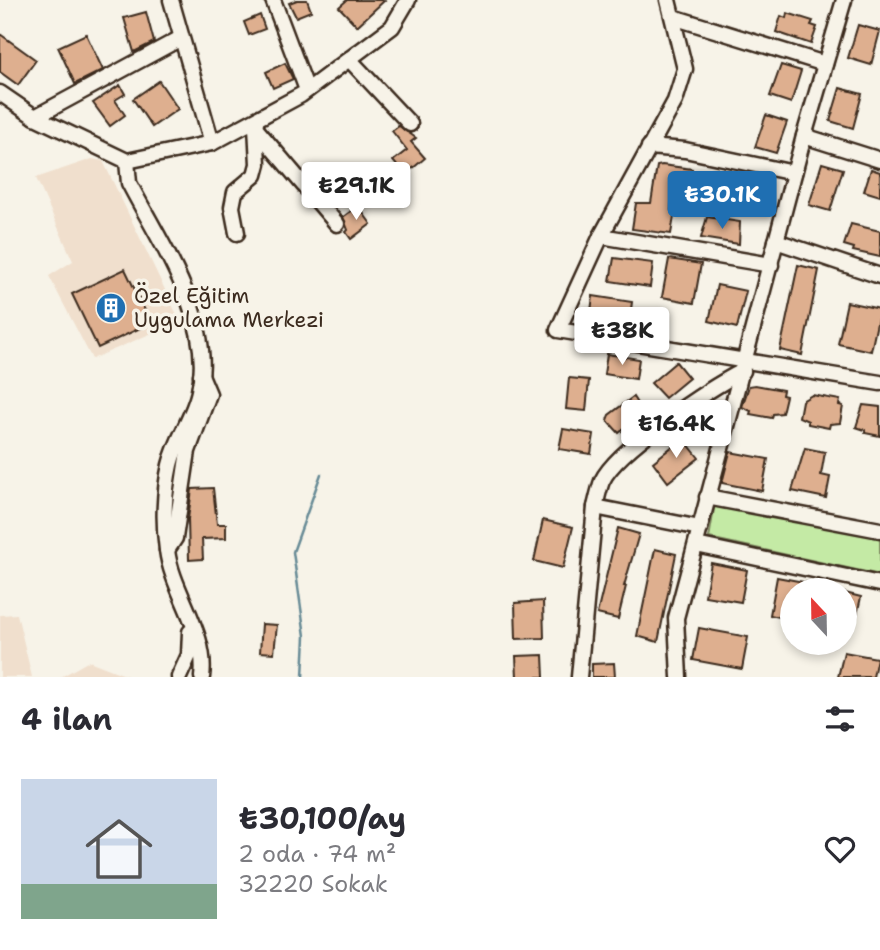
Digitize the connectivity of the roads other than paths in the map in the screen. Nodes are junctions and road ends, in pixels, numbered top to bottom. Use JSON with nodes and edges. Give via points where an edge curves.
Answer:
{"nodes":[{"id":1,"x":171,"y":0,"type":"edge"},
{"id":2,"x":273,"y":0,"type":"edge"},
{"id":3,"x":408,"y":0,"type":"edge"},
{"id":4,"x":667,"y":0,"type":"edge"},
{"id":5,"x":845,"y":0,"type":"edge"},
{"id":6,"x":673,"y":17,"type":"junction"},
{"id":7,"x":181,"y":38,"type":"junction"},
{"id":8,"x":349,"y":59,"type":"junction"},
{"id":9,"x":825,"y":64,"type":"junction"},
{"id":10,"x":307,"y":90,"type":"junction"},
{"id":11,"x":0,"y":93,"type":"edge"},
{"id":12,"x":35,"y":117,"type":"junction"},
{"id":13,"x":410,"y":124,"type":"dead end"},
{"id":14,"x":256,"y":125,"type":"junction"},
{"id":15,"x":804,"y":136,"type":"junction"},
{"id":16,"x":212,"y":143,"type":"junction"},
{"id":17,"x":649,"y":147,"type":"junction"},
{"id":18,"x":880,"y":160,"type":"edge"},
{"id":19,"x":127,"y":161,"type":"junction"},
{"id":20,"x":794,"y":173,"type":"junction"},
{"id":21,"x":337,"y":224,"type":"dead end"},
{"id":22,"x":237,"y":233,"type":"dead end"},
{"id":23,"x":601,"y":236,"type":"junction"},
{"id":24,"x":776,"y":241,"type":"junction"},
{"id":25,"x":771,"y":265,"type":"junction"},
{"id":26,"x":880,"y":276,"type":"edge"},
{"id":27,"x":744,"y":366,"type":"junction"},
{"id":28,"x":880,"y":383,"type":"edge"},
{"id":29,"x":707,"y":496,"type":"junction"},
{"id":30,"x":595,"y":507,"type":"junction"},
{"id":31,"x":700,"y":528,"type":"junction"},
{"id":32,"x":880,"y":530,"type":"edge"},
{"id":33,"x":696,"y":545,"type":"junction"},
{"id":34,"x":880,"y":584,"type":"edge"},
{"id":35,"x":191,"y":620,"type":"junction"},
{"id":36,"x":179,"y":677,"type":"edge"},
{"id":37,"x":202,"y":677,"type":"edge"},
{"id":38,"x":579,"y":677,"type":"edge"},
{"id":39,"x":679,"y":677,"type":"edge"}],
"edges":[{"from":1,"to":7,"type":"street"},
{"from":2,"to":10,"type":"street"},
{"from":3,"to":8,"type":"street","via":[[392,27]]},
{"from":4,"to":6,"type":"street"},
{"from":5,"to":9,"type":"street"},
{"from":6,"to":9,"type":"street"},
{"from":6,"to":17,"type":"street","via":[[685,69],[675,101]]},
{"from":7,"to":12,"type":"street"},
{"from":7,"to":16,"type":"street"},
{"from":8,"to":10,"type":"street"},
{"from":8,"to":13,"type":"street"},
{"from":9,"to":15,"type":"street"},
{"from":10,"to":14,"type":"street"},
{"from":11,"to":12,"type":"street"},
{"from":12,"to":19,"type":"street"},
{"from":14,"to":16,"type":"street"},
{"from":14,"to":21,"type":"street"},
{"from":14,"to":22,"type":"street","via":[[255,175],[236,192],[232,207]]},
{"from":15,"to":18,"type":"street"},
{"from":15,"to":20,"type":"street"},
{"from":16,"to":19,"type":"street"},
{"from":17,"to":20,"type":"street"},
{"from":17,"to":23,"type":"street"},
{"from":19,"to":35,"type":"street","via":[[129,183],[190,303],[200,337],[199,392],[170,464],[166,499],[167,552]]},
{"from":20,"to":24,"type":"street"},
{"from":23,"to":25,"type":"street"},
{"from":23,"to":27,"type":"street","via":[[558,330]]},
{"from":24,"to":25,"type":"street"},
{"from":24,"to":26,"type":"street"},
{"from":25,"to":27,"type":"street"},
{"from":27,"to":28,"type":"street"},
{"from":27,"to":29,"type":"street"},
{"from":27,"to":30,"type":"street","via":[[618,459],[602,480]]},
{"from":29,"to":31,"type":"street"},
{"from":29,"to":32,"type":"street"},
{"from":30,"to":31,"type":"street"},
{"from":30,"to":38,"type":"street"},
{"from":31,"to":33,"type":"street"},
{"from":33,"to":34,"type":"street"},
{"from":33,"to":39,"type":"street","via":[[676,618]]},
{"from":35,"to":36,"type":"street","via":[[189,655]]},
{"from":35,"to":37,"type":"street"}]}
